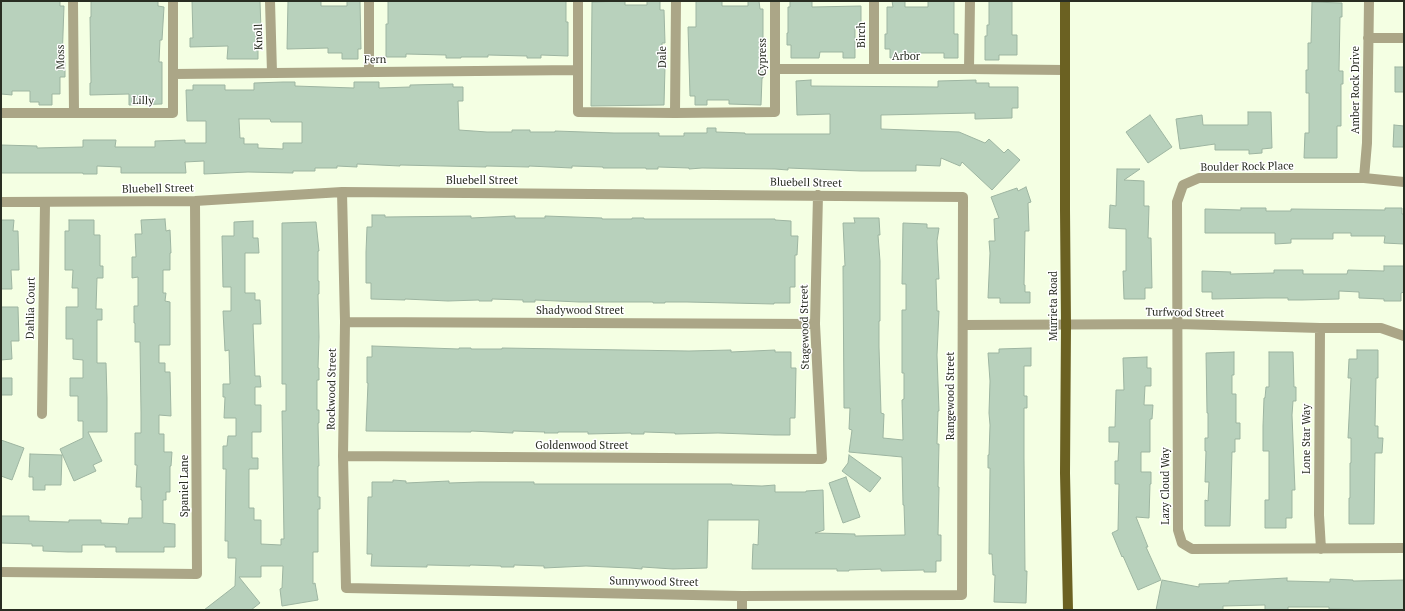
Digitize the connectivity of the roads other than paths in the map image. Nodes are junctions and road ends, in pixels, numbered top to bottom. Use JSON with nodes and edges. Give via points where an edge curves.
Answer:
{"nodes":[{"id":1,"x":73,"y":1,"type":"edge"},
{"id":2,"x":173,"y":1,"type":"edge"},
{"id":3,"x":270,"y":1,"type":"edge"},
{"id":4,"x":369,"y":1,"type":"edge"},
{"id":5,"x":578,"y":1,"type":"edge"},
{"id":6,"x":676,"y":1,"type":"edge"},
{"id":7,"x":775,"y":1,"type":"edge"},
{"id":8,"x":874,"y":1,"type":"edge"},
{"id":9,"x":970,"y":1,"type":"edge"},
{"id":10,"x":1065,"y":1,"type":"edge"},
{"id":11,"x":1369,"y":1,"type":"edge"},
{"id":12,"x":1368,"y":38,"type":"junction"},
{"id":13,"x":1404,"y":38,"type":"edge"},
{"id":14,"x":776,"y":69,"type":"junction"},
{"id":15,"x":874,"y":69,"type":"junction"},
{"id":16,"x":969,"y":69,"type":"junction"},
{"id":17,"x":578,"y":70,"type":"junction"},
{"id":18,"x":1065,"y":70,"type":"junction"},
{"id":19,"x":369,"y":72,"type":"junction"},
{"id":20,"x":272,"y":73,"type":"junction"},
{"id":21,"x":173,"y":74,"type":"junction"},
{"id":22,"x":74,"y":112,"type":"junction"},
{"id":23,"x":1,"y":113,"type":"edge"},
{"id":24,"x":675,"y":113,"type":"junction"},
{"id":25,"x":1364,"y":178,"type":"junction"},
{"id":26,"x":1404,"y":182,"type":"edge"},
{"id":27,"x":342,"y":192,"type":"junction"},
{"id":28,"x":818,"y":196,"type":"junction"},
{"id":29,"x":963,"y":198,"type":"joint"},
{"id":30,"x":195,"y":201,"type":"junction"},
{"id":31,"x":1,"y":202,"type":"edge"},
{"id":32,"x":45,"y":203,"type":"junction"},
{"id":33,"x":345,"y":322,"type":"junction"},
{"id":34,"x":815,"y":324,"type":"junction"},
{"id":35,"x":1178,"y":324,"type":"junction"},
{"id":36,"x":963,"y":325,"type":"junction"},
{"id":37,"x":1066,"y":325,"type":"junction"},
{"id":38,"x":1320,"y":328,"type":"junction"},
{"id":39,"x":1404,"y":336,"type":"edge"},
{"id":40,"x":42,"y":414,"type":"dead end"},
{"id":41,"x":343,"y":456,"type":"junction"},
{"id":42,"x":822,"y":459,"type":"joint"},
{"id":43,"x":1404,"y":548,"type":"edge"},
{"id":44,"x":1321,"y":549,"type":"junction"},
{"id":45,"x":1,"y":572,"type":"edge"},
{"id":46,"x":346,"y":588,"type":"joint"},
{"id":47,"x":962,"y":595,"type":"joint"},
{"id":48,"x":742,"y":596,"type":"junction"},
{"id":49,"x":742,"y":610,"type":"edge"},
{"id":50,"x":1068,"y":610,"type":"edge"}],
"edges":[{"from":1,"to":22,"type":"street","name":"Moss"},
{"from":2,"to":21,"type":"street","name":"Lilly"},
{"from":3,"to":20,"type":"street","name":"Knoll"},
{"from":4,"to":19,"type":"street"},
{"from":5,"to":17,"type":"street"},
{"from":6,"to":24,"type":"street","name":"Dale"},
{"from":7,"to":14,"type":"street","name":"Cypress"},
{"from":8,"to":15,"type":"street","name":"Birch"},
{"from":9,"to":16,"type":"street"},
{"from":10,"to":18,"type":"main road","name":"Murrieta Road"},
{"from":11,"to":12,"type":"street","name":"Amber Rock Drive"},
{"from":12,"to":13,"type":"street"},
{"from":12,"to":25,"type":"street","name":"Amber Rock Drive","via":[[1367,144]]},
{"from":14,"to":15,"type":"street","name":"Arbor"},
{"from":14,"to":24,"type":"street","name":"Cypress","via":[[775,112]]},
{"from":15,"to":16,"type":"street","name":"Arbor"},
{"from":16,"to":18,"type":"street","name":"Arbor"},
{"from":17,"to":19,"type":"street","name":"Fern"},
{"from":17,"to":24,"type":"street","via":[[578,112]]},
{"from":18,"to":37,"type":"main road","name":"Murrieta Road"},
{"from":19,"to":20,"type":"street","name":"Fern"},
{"from":20,"to":21,"type":"street","name":"Fern"},
{"from":21,"to":22,"type":"street","name":"Lilly","via":[[173,113]]},
{"from":22,"to":23,"type":"street","name":"Lilly"},
{"from":25,"to":26,"type":"street","name":"Boulder Rock Place"},
{"from":25,"to":35,"type":"street","name":"Boulder Rock Place","via":[[1200,178],[1183,185],[1177,202]]},
{"from":27,"to":28,"type":"street","name":"Bluebell Street"},
{"from":27,"to":30,"type":"street","name":"Bluebell Street"},
{"from":27,"to":33,"type":"street","name":"Rockwood Street"},
{"from":28,"to":29,"type":"street","name":"Bluebell Street"},
{"from":28,"to":34,"type":"street","name":"Stagewood Street"},
{"from":29,"to":36,"type":"street","name":"Rangewood Street"},
{"from":30,"to":32,"type":"street","name":"Bluebell Street"},
{"from":30,"to":45,"type":"street","name":"Spaniel Lane","via":[[197,574]]},
{"from":31,"to":32,"type":"street","name":"Bluebell Street"},
{"from":32,"to":40,"type":"street","name":"Dahlia Court"},
{"from":33,"to":34,"type":"street","name":"Shadywood Street"},
{"from":33,"to":41,"type":"street","name":"Rockwood Street"},
{"from":34,"to":42,"type":"street","name":"Stagewood Street"},
{"from":35,"to":37,"type":"street","name":"Turfwood Street"},
{"from":35,"to":38,"type":"street","name":"Turfwood Street"},
{"from":35,"to":44,"type":"street","name":"Lazy Cloud Way","via":[[1178,530],[1182,542],[1192,549]]},
{"from":36,"to":37,"type":"street","name":"Turfwood Street"},
{"from":36,"to":47,"type":"street","name":"Rangewood Street"},
{"from":37,"to":50,"type":"main road","name":"Murrieta Road","via":[[1065,473]]},
{"from":38,"to":39,"type":"street","name":"Turfwood Street","via":[[1381,328]]},
{"from":38,"to":44,"type":"street","name":"Lone Star Way"},
{"from":41,"to":42,"type":"street","name":"Goldenwood Street"},
{"from":41,"to":46,"type":"street","name":"Rockwood Street"},
{"from":43,"to":44,"type":"street","name":"Lazy Cloud Way"},
{"from":46,"to":48,"type":"street","name":"Sunnywood Street"},
{"from":47,"to":48,"type":"street","name":"Sunnywood Street"},
{"from":48,"to":49,"type":"street"}]}
